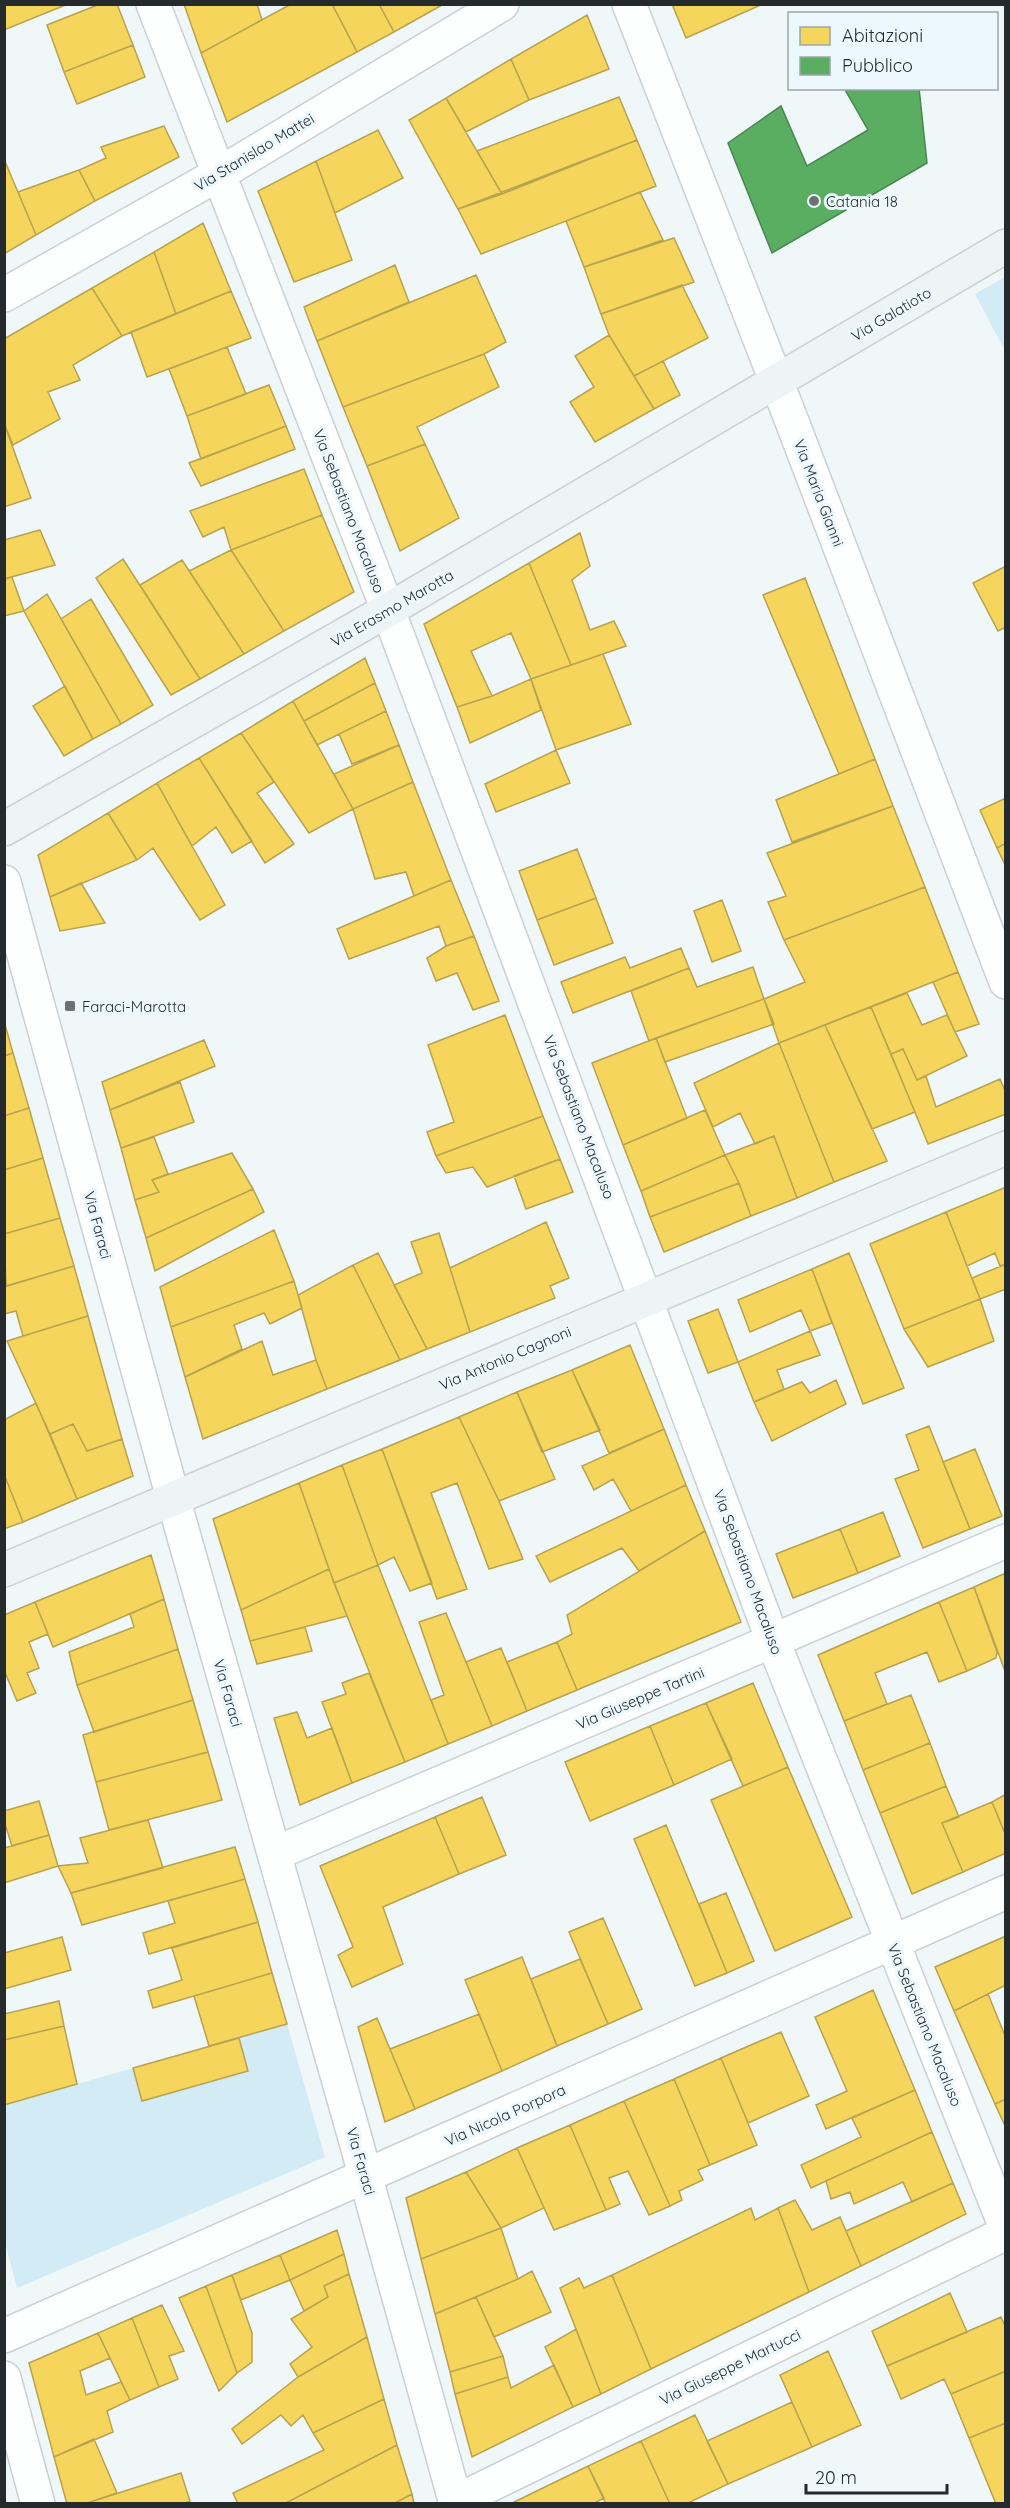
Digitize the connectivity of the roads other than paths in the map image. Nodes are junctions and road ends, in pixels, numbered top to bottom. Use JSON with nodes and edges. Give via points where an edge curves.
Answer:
{"nodes":[{"id":1,"x":153,"y":4,"type":"edge"},
{"id":2,"x":502,"y":4,"type":"edge"},
{"id":3,"x":629,"y":4,"type":"edge"},
{"id":4,"x":219,"y":174,"type":"junction"},
{"id":5,"x":1005,"y":246,"type":"edge"},
{"id":6,"x":4,"y":295,"type":"edge"},
{"id":7,"x":777,"y":382,"type":"junction"},
{"id":8,"x":388,"y":610,"type":"junction"},
{"id":9,"x":4,"y":829,"type":"edge"},
{"id":10,"x":4,"y":882,"type":"edge"},
{"id":11,"x":1005,"y":982,"type":"edge"},
{"id":12,"x":1005,"y":1148,"type":"edge"},
{"id":13,"x":647,"y":1299,"type":"junction"},
{"id":14,"x":173,"y":1498,"type":"junction"},
{"id":15,"x":1005,"y":1541,"type":"edge"},
{"id":16,"x":4,"y":1570,"type":"edge"},
{"id":17,"x":773,"y":1641,"type":"junction"},
{"id":18,"x":274,"y":1854,"type":"junction"},
{"id":19,"x":1005,"y":1892,"type":"edge"},
{"id":20,"x":893,"y":1943,"type":"junction"},
{"id":21,"x":366,"y":2177,"type":"junction"},
{"id":22,"x":1005,"y":2228,"type":"edge"},
{"id":23,"x":1005,"y":2233,"type":"edge"},
{"id":24,"x":4,"y":2336,"type":"edge"},
{"id":25,"x":4,"y":2378,"type":"edge"},
{"id":26,"x":455,"y":2503,"type":"edge"},
{"id":27,"x":38,"y":2504,"type":"edge"}],
"edges":[{"from":1,"to":4,"type":"street","name":"Via Sebastiano Macaluso"},
{"from":2,"to":4,"type":"street","name":"Via Stanislao Mattei"},
{"from":3,"to":7,"type":"street","name":"Via Maria Gianni"},
{"from":4,"to":6,"type":"street","name":"Via Stanislao Mattei"},
{"from":4,"to":8,"type":"street","name":"Via Sebastiano Macaluso"},
{"from":5,"to":7,"type":"main road","name":"Via Galatioto"},
{"from":7,"to":8,"type":"main road","name":"Via Erasmo Marotta"},
{"from":7,"to":11,"type":"street","name":"Via Maria Gianni"},
{"from":8,"to":9,"type":"main road","name":"Via Erasmo Marotta"},
{"from":8,"to":13,"type":"street","name":"Via Sebastiano Macaluso"},
{"from":10,"to":14,"type":"street","name":"Via Faraci"},
{"from":12,"to":13,"type":"main road","name":"Via Antonio Cagnoni"},
{"from":13,"to":14,"type":"main road","name":"Via Antonio Cagnoni"},
{"from":13,"to":17,"type":"street","name":"Via Sebastiano Macaluso"},
{"from":14,"to":16,"type":"main road","name":"Via Antonio Cagnoni"},
{"from":14,"to":18,"type":"street","name":"Via Faraci"},
{"from":15,"to":17,"type":"street","name":"Via Giuseppe Tartini"},
{"from":17,"to":18,"type":"street","name":"Via Giuseppe Tartini"},
{"from":17,"to":20,"type":"street","name":"Via Sebastiano Macaluso"},
{"from":18,"to":21,"type":"street","name":"Via Faraci"},
{"from":19,"to":20,"type":"street","name":"Via Nicola Porpora"},
{"from":20,"to":21,"type":"street","name":"Via Nicola Porpora"},
{"from":20,"to":22,"type":"street","name":"Via Sebastiano Macaluso"},
{"from":21,"to":24,"type":"street","name":"Via Nicola Porpora"},
{"from":21,"to":26,"type":"street","name":"Via Faraci"},
{"from":23,"to":26,"type":"street","name":"Via Giuseppe Martucci"},
{"from":25,"to":27,"type":"street"}]}
